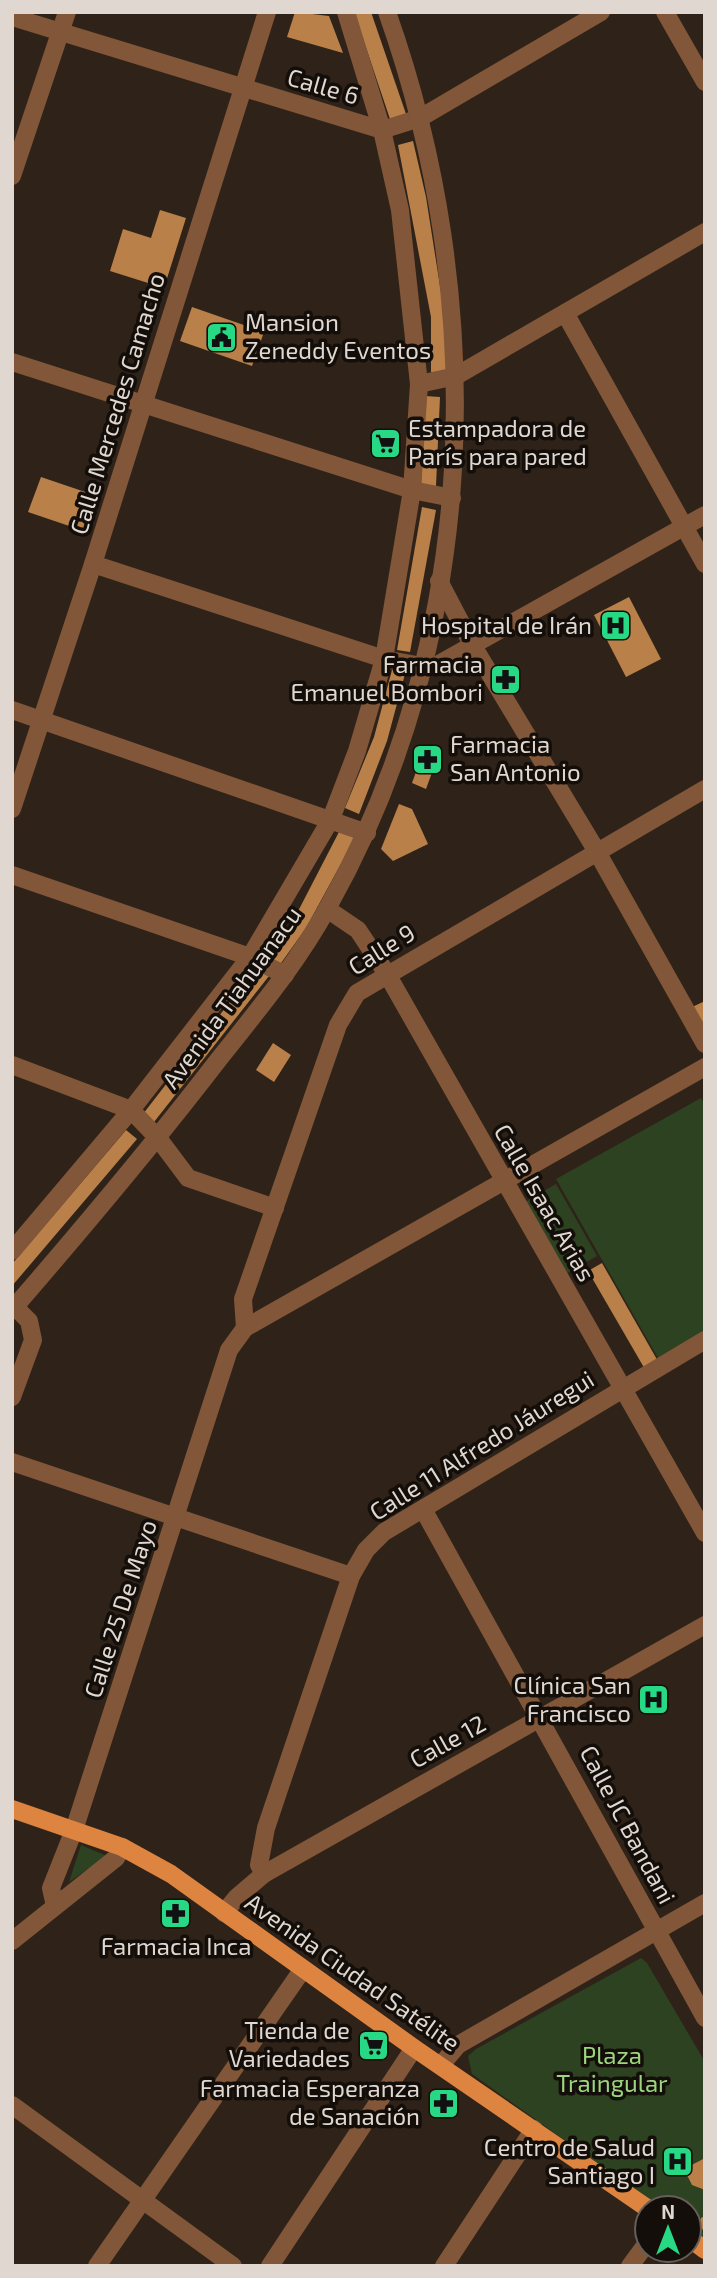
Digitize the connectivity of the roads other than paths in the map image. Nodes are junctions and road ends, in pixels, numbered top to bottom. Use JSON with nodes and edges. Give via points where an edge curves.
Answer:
{"nodes":[{"id":1,"x":67,"y":12,"type":"edge"},
{"id":2,"x":267,"y":12,"type":"edge"},
{"id":3,"x":346,"y":12,"type":"edge"},
{"id":4,"x":387,"y":12,"type":"edge"},
{"id":5,"x":601,"y":12,"type":"edge"},
{"id":6,"x":664,"y":12,"type":"edge"},
{"id":7,"x":12,"y":17,"type":"edge"},
{"id":8,"x":61,"y":33,"type":"junction"},
{"id":9,"x":705,"y":82,"type":"edge"},
{"id":10,"x":243,"y":89,"type":"junction"},
{"id":11,"x":420,"y":118,"type":"junction"},
{"id":12,"x":383,"y":130,"type":"junction"},
{"id":13,"x":12,"y":176,"type":"edge"},
{"id":14,"x":705,"y":232,"type":"edge"},
{"id":15,"x":565,"y":313,"type":"junction"},
{"id":16,"x":12,"y":362,"type":"edge"},
{"id":17,"x":456,"y":376,"type":"junction"},
{"id":18,"x":419,"y":384,"type":"junction"},
{"id":19,"x":143,"y":403,"type":"junction"},
{"id":20,"x":412,"y":490,"type":"junction"},
{"id":21,"x":452,"y":498,"type":"junction"},
{"id":22,"x":705,"y":515,"type":"edge"},
{"id":23,"x":684,"y":527,"type":"junction"},
{"id":24,"x":93,"y":564,"type":"junction"},
{"id":25,"x":705,"y":564,"type":"edge"},
{"id":26,"x":439,"y":582,"type":"junction"},
{"id":27,"x":473,"y":646,"type":"junction"},
{"id":28,"x":384,"y":659,"type":"junction"},
{"id":29,"x":422,"y":666,"type":"junction"},
{"id":30,"x":12,"y":710,"type":"edge"},
{"id":31,"x":41,"y":720,"type":"junction"},
{"id":32,"x":705,"y":789,"type":"edge"},
{"id":33,"x":12,"y":809,"type":"edge"},
{"id":34,"x":331,"y":819,"type":"junction"},
{"id":35,"x":367,"y":833,"type":"junction"},
{"id":36,"x":596,"y":850,"type":"junction"},
{"id":37,"x":12,"y":876,"type":"edge"},
{"id":38,"x":327,"y":909,"type":"junction"},
{"id":39,"x":250,"y":957,"type":"junction"},
{"id":40,"x":387,"y":974,"type":"junction"},
{"id":41,"x":285,"y":975,"type":"junction"},
{"id":42,"x":705,"y":1044,"type":"edge"},
{"id":43,"x":12,"y":1065,"type":"edge"},
{"id":44,"x":705,"y":1067,"type":"edge"},
{"id":45,"x":131,"y":1110,"type":"junction"},
{"id":46,"x":158,"y":1138,"type":"junction"},
{"id":47,"x":505,"y":1183,"type":"junction"},
{"id":48,"x":275,"y":1208,"type":"junction"},
{"id":49,"x":12,"y":1251,"type":"edge"},
{"id":50,"x":13,"y":1308,"type":"edge"},
{"id":51,"x":245,"y":1328,"type":"junction"},
{"id":52,"x":705,"y":1340,"type":"edge"},
{"id":53,"x":621,"y":1388,"type":"junction"},
{"id":54,"x":12,"y":1397,"type":"edge"},
{"id":55,"x":12,"y":1462,"type":"edge"},
{"id":56,"x":423,"y":1508,"type":"junction"},
{"id":57,"x":176,"y":1518,"type":"junction"},
{"id":58,"x":705,"y":1533,"type":"edge"},
{"id":59,"x":351,"y":1576,"type":"junction"},
{"id":60,"x":705,"y":1625,"type":"edge"},
{"id":61,"x":541,"y":1718,"type":"junction"},
{"id":62,"x":12,"y":1809,"type":"edge"},
{"id":63,"x":74,"y":1830,"type":"junction"},
{"id":64,"x":122,"y":1847,"type":"junction"},
{"id":65,"x":264,"y":1874,"type":"junction"},
{"id":66,"x":705,"y":1903,"type":"edge"},
{"id":67,"x":55,"y":1906,"type":"junction"},
{"id":68,"x":224,"y":1913,"type":"junction"},
{"id":69,"x":656,"y":1932,"type":"junction"},
{"id":70,"x":12,"y":1941,"type":"edge"},
{"id":71,"x":303,"y":1969,"type":"junction"},
{"id":72,"x":705,"y":2018,"type":"edge"},
{"id":73,"x":414,"y":2048,"type":"junction"},
{"id":74,"x":441,"y":2065,"type":"junction"},
{"id":75,"x":15,"y":2113,"type":"edge"},
{"id":76,"x":534,"y":2129,"type":"junction"},
{"id":77,"x":633,"y":2198,"type":"edge"},
{"id":78,"x":144,"y":2201,"type":"junction"},
{"id":79,"x":97,"y":2266,"type":"edge"},
{"id":80,"x":233,"y":2266,"type":"edge"},
{"id":81,"x":270,"y":2266,"type":"edge"},
{"id":82,"x":444,"y":2266,"type":"edge"}],
"edges":[{"from":1,"to":8,"type":"street"},
{"from":2,"to":10,"type":"street","name":"Calle Mercedes Camacho"},
{"from":3,"to":12,"type":"street","name":"Avenida Tiahuanacu"},
{"from":4,"to":11,"type":"street","name":"Avenida Tiahuanacu"},
{"from":5,"to":11,"type":"street","name":"Calle 6"},
{"from":6,"to":9,"type":"street"},
{"from":7,"to":8,"type":"street","name":"Calle 6"},
{"from":8,"to":10,"type":"street","name":"Calle 6"},
{"from":8,"to":13,"type":"street"},
{"from":10,"to":12,"type":"street","name":"Calle 6"},
{"from":10,"to":19,"type":"street","name":"Calle Mercedes Camacho"},
{"from":11,"to":12,"type":"street","name":"Calle 6"},
{"from":11,"to":17,"type":"street","name":"Avenida Tiahuanacu","via":[[447,258]]},
{"from":12,"to":18,"type":"street","name":"Avenida Tiahuanacu","via":[[400,210]]},
{"from":14,"to":15,"type":"street"},
{"from":15,"to":17,"type":"street"},
{"from":15,"to":23,"type":"street"},
{"from":16,"to":19,"type":"street"},
{"from":17,"to":18,"type":"street"},
{"from":17,"to":21,"type":"street","name":"Avenida Tiahuanacu"},
{"from":18,"to":20,"type":"street","name":"Avenida Tiahuanacu"},
{"from":19,"to":20,"type":"street"},
{"from":19,"to":24,"type":"street","name":"Calle Mercedes Camacho"},
{"from":20,"to":21,"type":"street"},
{"from":20,"to":28,"type":"street","name":"Avenida Tiahuanacu"},
{"from":21,"to":26,"type":"street","name":"Avenida Tiahuanacu"},
{"from":22,"to":23,"type":"street"},
{"from":23,"to":25,"type":"street"},
{"from":23,"to":27,"type":"street"},
{"from":24,"to":28,"type":"street"},
{"from":24,"to":31,"type":"street","name":"Calle Mercedes Camacho"},
{"from":26,"to":27,"type":"street"},
{"from":26,"to":29,"type":"street","name":"Avenida Tiahuanacu"},
{"from":27,"to":29,"type":"street","via":[[437,665]]},
{"from":27,"to":36,"type":"street"},
{"from":28,"to":29,"type":"street"},
{"from":28,"to":34,"type":"street","name":"Avenida Tiahuanacu"},
{"from":29,"to":35,"type":"street","name":"Avenida Tiahuanacu","via":[[395,760]]},
{"from":30,"to":31,"type":"street"},
{"from":31,"to":33,"type":"street","name":"Calle Mercedes Camacho"},
{"from":31,"to":34,"type":"street"},
{"from":32,"to":36,"type":"street","name":"Calle 9"},
{"from":34,"to":35,"type":"street"},
{"from":34,"to":39,"type":"street","name":"Avenida Tiahuanacu"},
{"from":35,"to":38,"type":"street","name":"Avenida Tiahuanacu"},
{"from":36,"to":40,"type":"street","name":"Calle 9"},
{"from":36,"to":42,"type":"street"},
{"from":37,"to":39,"type":"street"},
{"from":38,"to":40,"type":"street","name":"Calle Isaac Arias","via":[[358,930]]},
{"from":38,"to":41,"type":"street","name":"Avenida Tiahuanacu"},
{"from":39,"to":41,"type":"street"},
{"from":39,"to":45,"type":"street","name":"Avenida Tiahuanacu"},
{"from":40,"to":47,"type":"street","name":"Calle Isaac Arias"},
{"from":40,"to":48,"type":"street","name":"Calle 9","via":[[347,1005]]},
{"from":41,"to":46,"type":"street","name":"Avenida Tiahuanacu"},
{"from":43,"to":45,"type":"street"},
{"from":44,"to":47,"type":"street"},
{"from":45,"to":46,"type":"street"},
{"from":45,"to":49,"type":"street","name":"Avenida Tiahuanacu"},
{"from":46,"to":48,"type":"street","via":[[188,1178]]},
{"from":46,"to":50,"type":"street","name":"Avenida Tiahuanacu"},
{"from":47,"to":51,"type":"street"},
{"from":47,"to":53,"type":"street","name":"Calle Isaac Arias"},
{"from":48,"to":51,"type":"street","name":"Calle 9","via":[[243,1299]]},
{"from":50,"to":54,"type":"street","via":[[29,1321],[33,1340]]},
{"from":51,"to":57,"type":"street","name":"Calle 25 De Mayo","via":[[229,1350]]},
{"from":52,"to":53,"type":"street","name":"Calle 11 Alfredo Jáuregui"},
{"from":53,"to":56,"type":"street","name":"Calle 11 Alfredo Jáuregui"},
{"from":53,"to":58,"type":"street","name":"Calle Isaac Arias"},
{"from":55,"to":57,"type":"street"},
{"from":56,"to":59,"type":"street","name":"Calle 11 Alfredo Jáuregui","via":[[384,1532],[366,1550]]},
{"from":56,"to":61,"type":"street","name":"Calle JC Bandani"},
{"from":57,"to":59,"type":"street"},
{"from":57,"to":63,"type":"street","name":"Calle 25 De Mayo"},
{"from":59,"to":65,"type":"street","name":"Calle 11 Alfredo Jáuregui","via":[[261,1846],[259,1865]]},
{"from":60,"to":61,"type":"street","name":"Calle 12"},
{"from":61,"to":65,"type":"street","name":"Calle 12"},
{"from":61,"to":69,"type":"street","name":"Calle JC Bandani"},
{"from":62,"to":63,"type":"main road","name":"Avenida Ciudad Satélite"},
{"from":63,"to":64,"type":"main road","name":"Avenida Ciudad Satélite"},
{"from":63,"to":67,"type":"street","name":"Calle 25 De Mayo","via":[[51,1888]]},
{"from":64,"to":67,"type":"street","via":[[116,1858]]},
{"from":64,"to":68,"type":"main road","name":"Avenida Ciudad Satélite","via":[[171,1874]]},
{"from":65,"to":68,"type":"street","name":"Calle 12"},
{"from":66,"to":69,"type":"street"},
{"from":67,"to":70,"type":"street"},
{"from":68,"to":71,"type":"main road","name":"Avenida Ciudad Satélite"},
{"from":69,"to":72,"type":"street","name":"Calle JC Bandani"},
{"from":69,"to":74,"type":"street","via":[[458,2045]]},
{"from":71,"to":73,"type":"main road","name":"Avenida Ciudad Satélite"},
{"from":71,"to":78,"type":"street"},
{"from":73,"to":74,"type":"main road","name":"Avenida Ciudad Satélite"},
{"from":73,"to":81,"type":"street"},
{"from":74,"to":76,"type":"main road","name":"Avenida Ciudad Satélite"},
{"from":75,"to":78,"type":"street"},
{"from":76,"to":77,"type":"main road","name":"Avenida Ciudad Satélite"},
{"from":76,"to":82,"type":"street"},
{"from":78,"to":79,"type":"street"},
{"from":78,"to":80,"type":"street"}]}
